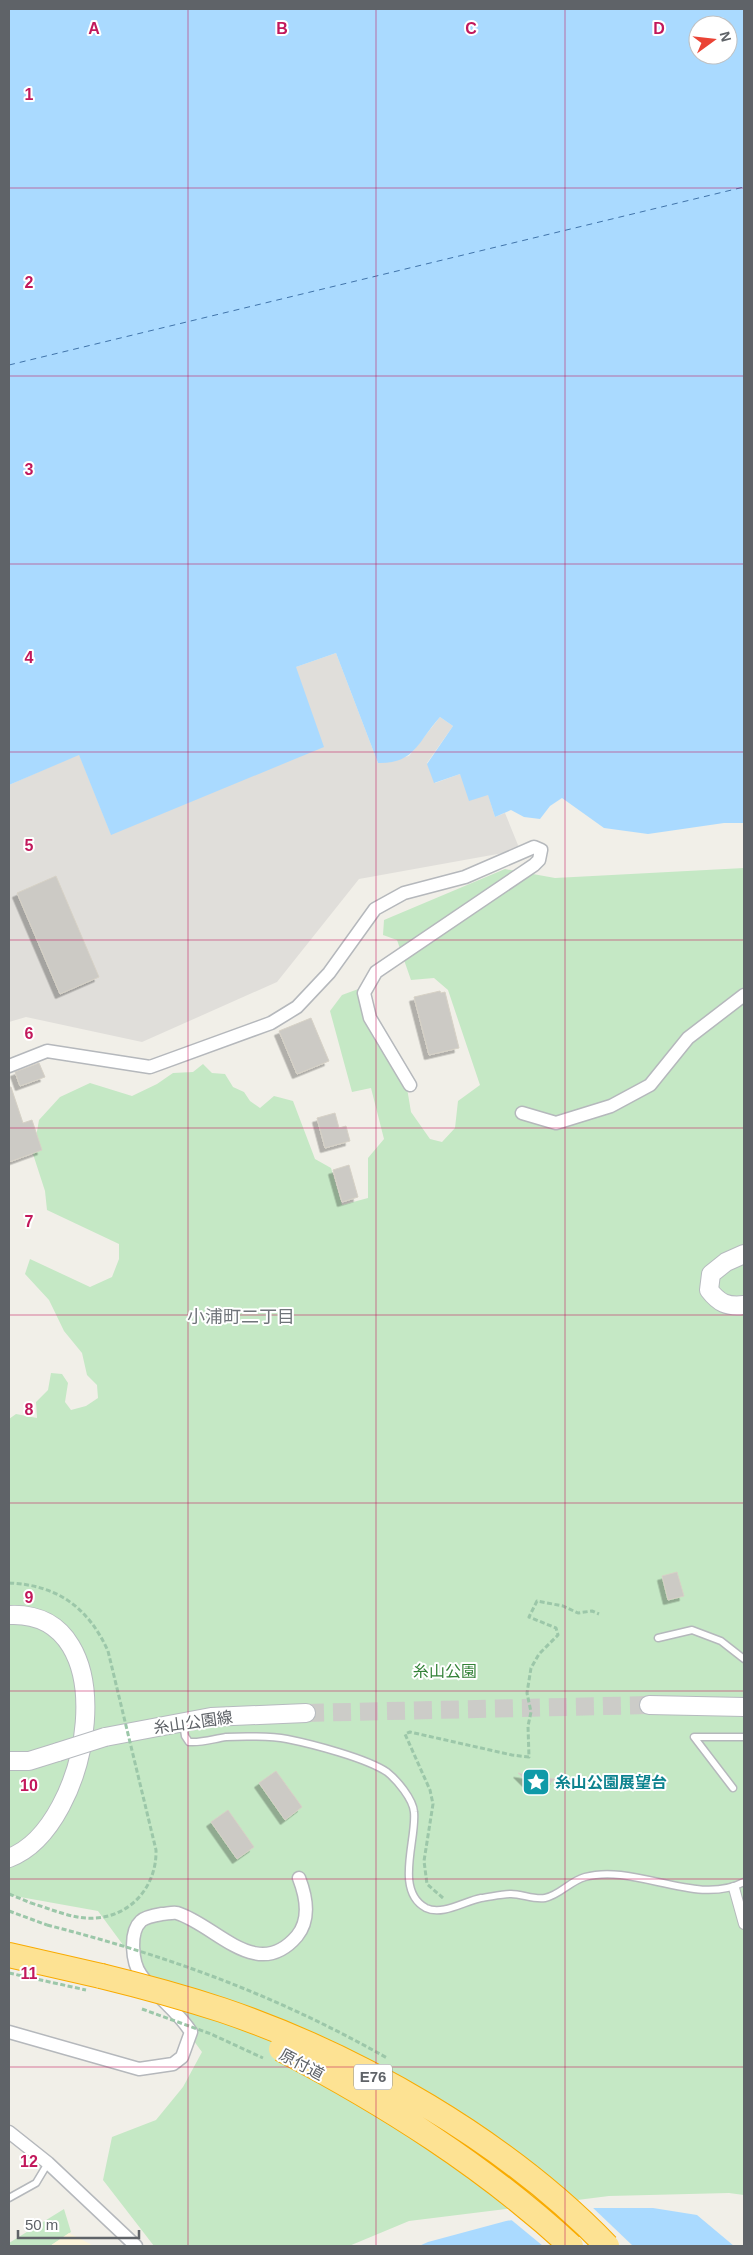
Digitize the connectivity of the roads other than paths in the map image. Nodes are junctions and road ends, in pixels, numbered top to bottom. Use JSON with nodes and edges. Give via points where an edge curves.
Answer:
{"nodes":[{"id":1,"x":744,"y":994,"type":"edge"},
{"id":2,"x":9,"y":1066,"type":"edge"},
{"id":3,"x":410,"y":1086,"type":"dead end"},
{"id":4,"x":522,"y":1113,"type":"dead end"},
{"id":5,"x":744,"y":1254,"type":"edge"},
{"id":6,"x":744,"y":1304,"type":"edge"},
{"id":7,"x":9,"y":1616,"type":"edge"},
{"id":8,"x":658,"y":1638,"type":"dead end"},
{"id":9,"x":744,"y":1659,"type":"edge"},
{"id":10,"x":649,"y":1705,"type":"tunnel mouth"},
{"id":11,"x":744,"y":1707,"type":"edge"},
{"id":12,"x":306,"y":1713,"type":"tunnel mouth"},
{"id":13,"x":182,"y":1722,"type":"junction"},
{"id":14,"x":744,"y":1737,"type":"edge"},
{"id":15,"x":9,"y":1761,"type":"edge"},
{"id":16,"x":733,"y":1788,"type":"dead end"},
{"id":17,"x":9,"y":1858,"type":"edge"},
{"id":18,"x":299,"y":1878,"type":"dead end"},
{"id":19,"x":744,"y":1882,"type":"edge"},
{"id":20,"x":734,"y":1888,"type":"junction"},
{"id":21,"x":744,"y":1924,"type":"edge"},
{"id":22,"x":9,"y":1955,"type":"edge"},
{"id":23,"x":95,"y":1984,"type":"junction"},
{"id":24,"x":9,"y":2032,"type":"edge"},
{"id":25,"x":9,"y":2132,"type":"edge"},
{"id":26,"x":48,"y":2163,"type":"junction"},
{"id":27,"x":9,"y":2198,"type":"edge"},
{"id":28,"x":136,"y":2246,"type":"edge"},
{"id":29,"x":571,"y":2246,"type":"edge"},
{"id":30,"x":607,"y":2246,"type":"edge"}],
"edges":[{"from":1,"to":4,"type":"street","via":[[688,1038],[650,1085],[611,1106],[556,1123]]},
{"from":2,"to":3,"type":"street","via":[[47,1051],[150,1067],[271,1023],[297,1007],[329,973],[375,909],[404,893],[465,877],[534,847],[541,850],[534,865],[376,972],[364,994],[370,1018]]},
{"from":5,"to":6,"type":"main road","via":[[711,1274],[709,1290],[718,1302],[732,1306]]},
{"from":7,"to":17,"type":"main road","via":[[36,1618],[57,1631],[72,1647],[82,1669],[86,1692],[83,1736],[74,1778],[62,1806],[34,1842]]},
{"from":8,"to":9,"type":"lane","via":[[692,1630],[721,1640]]},
{"from":10,"to":11,"type":"main road"},
{"from":12,"to":13,"type":"main road","name":"糸山公園線","via":[[211,1717]]},
{"from":13,"to":15,"type":"main road","name":"糸山公園線","bridge":true,"via":[[105,1737],[28,1760]]},
{"from":13,"to":20,"type":"lane","via":[[189,1742],[227,1737],[285,1738],[355,1758],[386,1772],[409,1799],[414,1812],[408,1867],[410,1886],[417,1901],[427,1908],[440,1910],[512,1894],[543,1898],[584,1877],[610,1875],[708,1890]]},
{"from":14,"to":16,"type":"lane","via":[[694,1737]]},
{"from":18,"to":24,"type":"street","via":[[306,1896],[306,1913],[300,1932],[287,1948],[269,1954],[248,1952],[176,1912],[141,1920],[135,1931],[134,1954],[140,1974],[191,2032],[182,2057],[173,2064],[139,2069]]},
{"from":19,"to":20,"type":"lane"},
{"from":20,"to":21,"type":"street"},
{"from":22,"to":23,"type":"highway","number":"E76"},
{"from":23,"to":29,"type":"highway","number":"E76","bridge":true,"via":[[230,2025],[324,2072],[440,2141],[534,2212]]},
{"from":23,"to":30,"type":"highway","number":"E76","bridge":true,"via":[[171,1994],[277,2031],[331,2055],[402,2092],[502,2155],[555,2197]]},
{"from":25,"to":26,"type":"street"},
{"from":26,"to":27,"type":"lane","via":[[36,2183]]},
{"from":26,"to":28,"type":"street"}]}
